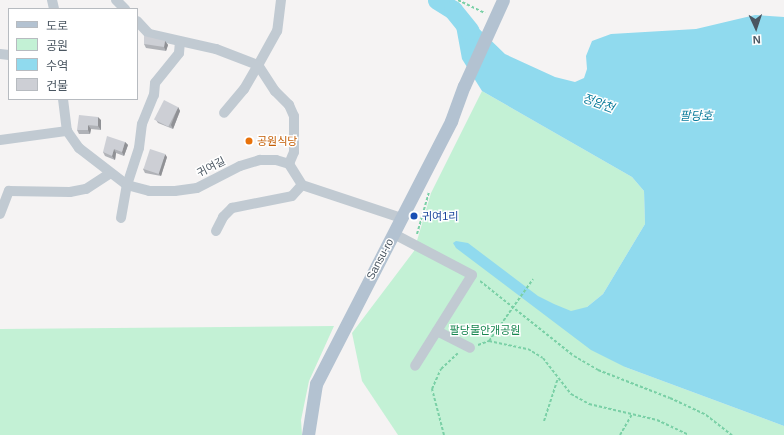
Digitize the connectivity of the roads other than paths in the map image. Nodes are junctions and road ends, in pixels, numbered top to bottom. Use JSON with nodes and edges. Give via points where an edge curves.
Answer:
{"nodes":[{"id":1,"x":116,"y":0,"type":"edge"},
{"id":2,"x":281,"y":0,"type":"edge"},
{"id":3,"x":503,"y":0,"type":"edge"},
{"id":4,"x":124,"y":8,"type":"edge"},
{"id":5,"x":138,"y":22,"type":"edge"},
{"id":6,"x":180,"y":42,"type":"junction"},
{"id":7,"x":258,"y":66,"type":"junction"},
{"id":8,"x":63,"y":100,"type":"edge"},
{"id":9,"x":224,"y":113,"type":"dead end"},
{"id":10,"x":67,"y":131,"type":"junction"},
{"id":11,"x":0,"y":140,"type":"edge"},
{"id":12,"x":289,"y":164,"type":"junction"},
{"id":13,"x":109,"y":174,"type":"junction"},
{"id":14,"x":127,"y":185,"type":"junction"},
{"id":15,"x":302,"y":185,"type":"junction"},
{"id":16,"x":0,"y":214,"type":"edge"},
{"id":17,"x":121,"y":218,"type":"dead end"},
{"id":18,"x":401,"y":218,"type":"junction"},
{"id":19,"x":216,"y":231,"type":"dead end"},
{"id":20,"x":394,"y":234,"type":"junction"},
{"id":21,"x":437,"y":331,"type":"junction"},
{"id":22,"x":470,"y":348,"type":"road end"},
{"id":23,"x":415,"y":366,"type":"dead end"},
{"id":24,"x":308,"y":435,"type":"edge"}],
"edges":[{"from":1,"to":4,"type":"street"},
{"from":2,"to":7,"type":"street","via":[[277,31]]},
{"from":3,"to":18,"type":"main road","name":"Sansu-ro","via":[[451,121]]},
{"from":5,"to":6,"type":"street","via":[[149,34]]},
{"from":6,"to":7,"type":"street","via":[[216,49]]},
{"from":6,"to":14,"type":"street","via":[[179,53],[155,83],[154,95],[142,124],[140,148]]},
{"from":7,"to":9,"type":"street","via":[[244,89]]},
{"from":7,"to":12,"type":"street","via":[[275,91],[289,105],[294,116],[294,152]]},
{"from":8,"to":10,"type":"street","name":"귀여길"},
{"from":10,"to":11,"type":"street"},
{"from":10,"to":13,"type":"street","name":"귀여길","via":[[79,148]]},
{"from":12,"to":14,"type":"street","name":"귀여길","via":[[276,160],[260,160],[240,166],[197,188],[175,191],[149,190]]},
{"from":12,"to":15,"type":"street"},
{"from":13,"to":14,"type":"street","name":"귀여길"},
{"from":13,"to":16,"type":"street","via":[[86,189],[70,192],[9,191]]},
{"from":14,"to":17,"type":"street"},
{"from":15,"to":18,"type":"street"},
{"from":15,"to":19,"type":"street","via":[[292,196],[232,208],[222,217]]},
{"from":18,"to":20,"type":"main road","name":"Sansu-ro"},
{"from":20,"to":21,"type":"street","via":[[472,275]]},
{"from":20,"to":24,"type":"main road","name":"Sansu-ro","via":[[316,384]]},
{"from":21,"to":22,"type":"street"},
{"from":21,"to":23,"type":"street"}]}
